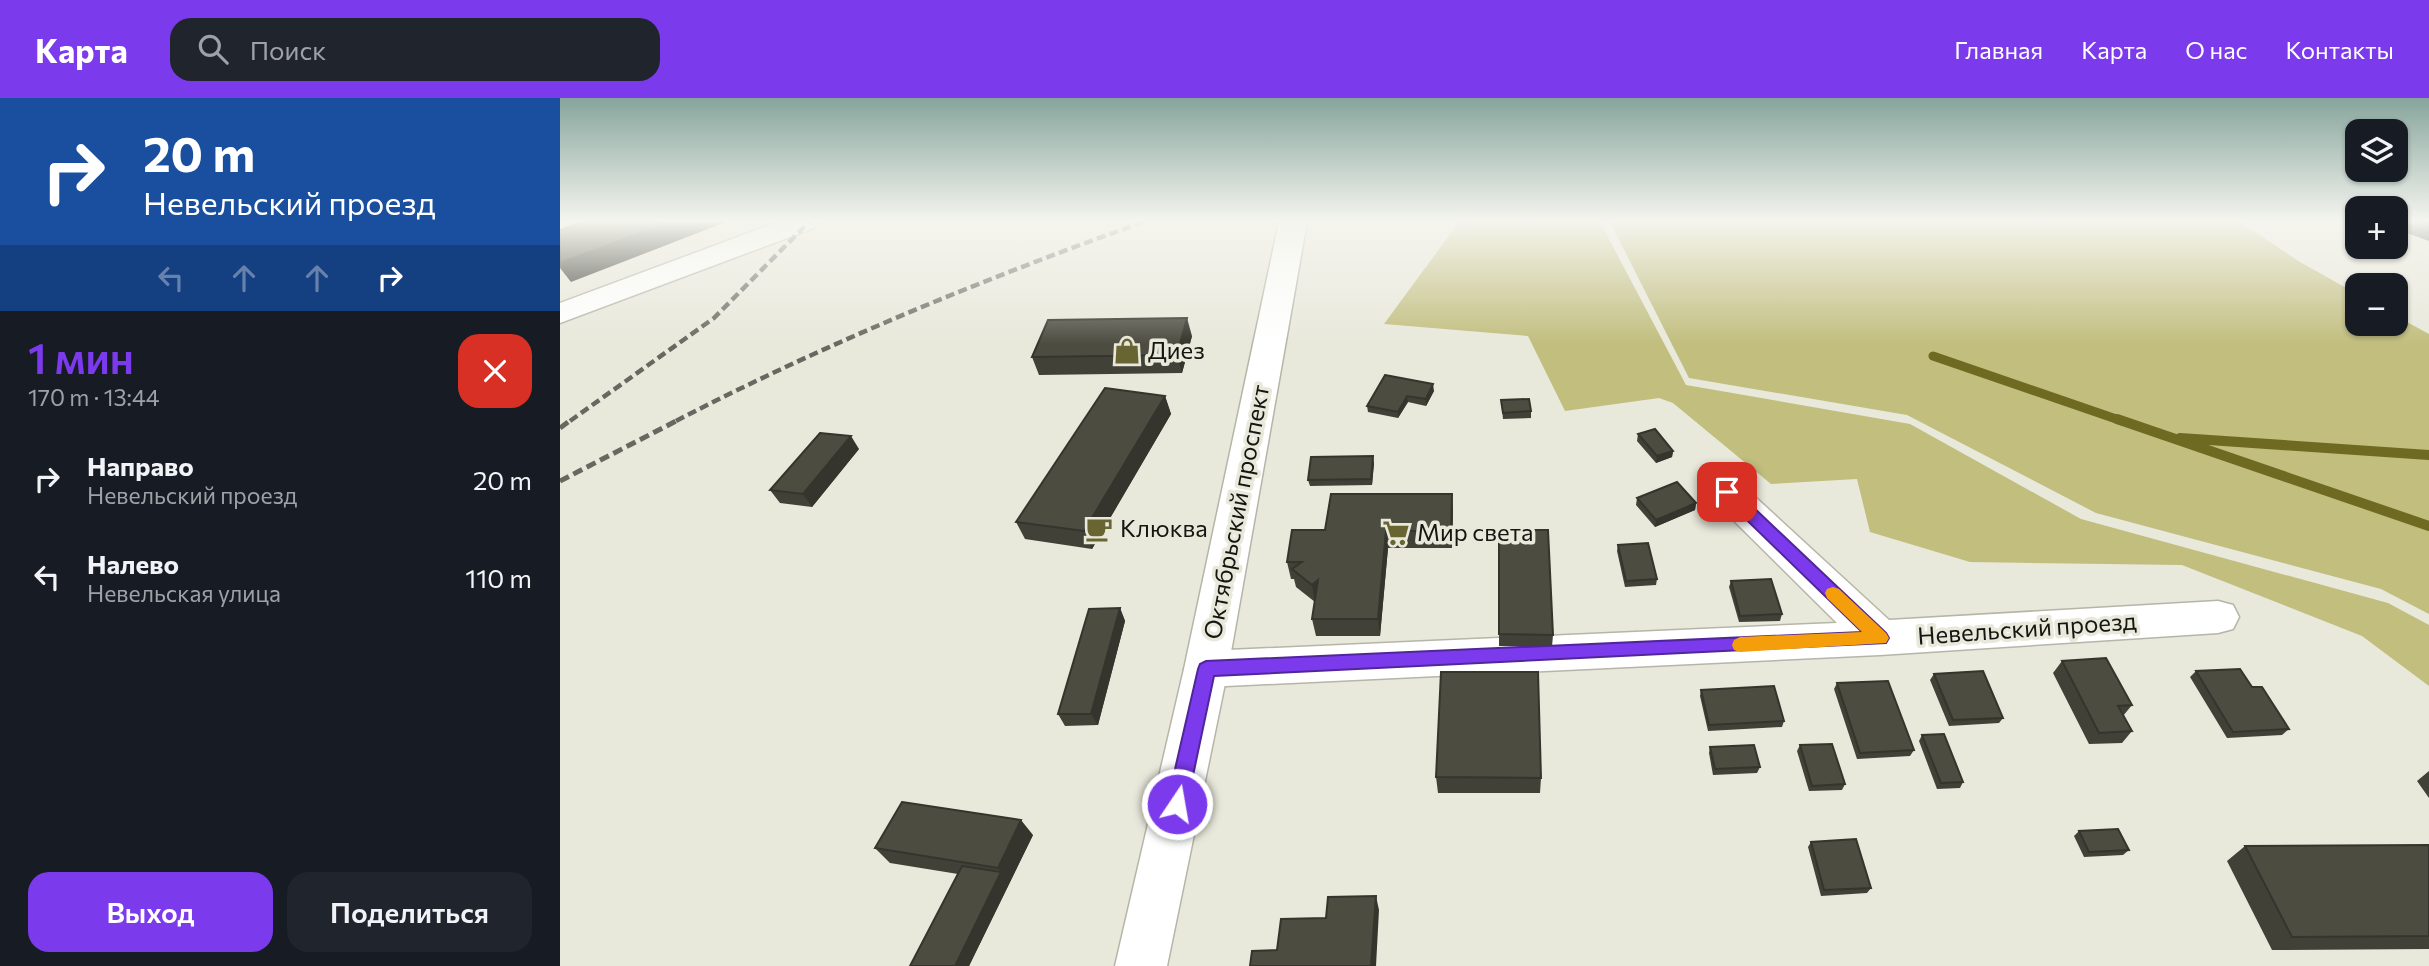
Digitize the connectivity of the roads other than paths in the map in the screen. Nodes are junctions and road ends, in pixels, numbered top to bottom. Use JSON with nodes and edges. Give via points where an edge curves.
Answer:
{"nodes":[{"id":1,"x":697,"y":263,"type":"edge"},
{"id":2,"x":1285,"y":263,"type":"edge"},
{"id":3,"x":560,"y":314,"type":"edge"},
{"id":4,"x":1727,"y":492,"type":"dead end"},
{"id":5,"x":2218,"y":617,"type":"dead end"},
{"id":6,"x":1880,"y":638,"type":"junction"},
{"id":7,"x":1206,"y":669,"type":"junction"},
{"id":8,"x":1141,"y":966,"type":"edge"}],
"edges":[{"from":1,"to":3,"type":"main road"},
{"from":2,"to":7,"type":"main road","name":"Октябрьский проспект"},
{"from":4,"to":6,"type":"main road"},
{"from":5,"to":6,"type":"main road","name":"Невельский проезд"},
{"from":6,"to":7,"type":"main road","name":"Невельский проезд"},
{"from":7,"to":8,"type":"main road","name":"Октябрьский проспект"}]}
